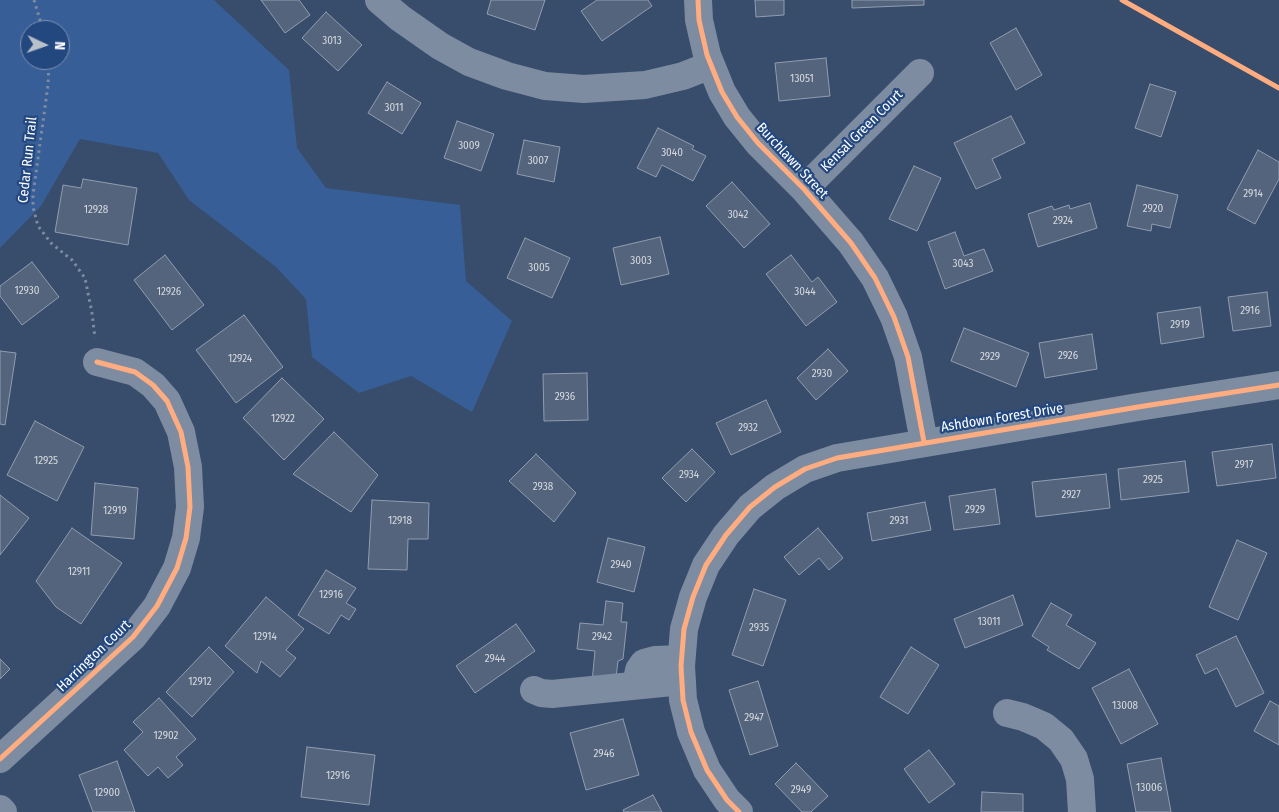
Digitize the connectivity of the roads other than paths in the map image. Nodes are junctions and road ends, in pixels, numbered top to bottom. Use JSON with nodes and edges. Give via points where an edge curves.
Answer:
{"nodes":[{"id":1,"x":378,"y":0,"type":"edge"},
{"id":2,"x":698,"y":0,"type":"edge"},
{"id":3,"x":711,"y":65,"type":"junction"},
{"id":4,"x":920,"y":73,"type":"dead end"},
{"id":5,"x":804,"y":189,"type":"junction"},
{"id":6,"x":98,"y":362,"type":"road end"},
{"id":7,"x":1279,"y":385,"type":"edge"},
{"id":8,"x":924,"y":442,"type":"junction"},
{"id":9,"x":682,"y":670,"type":"junction"},
{"id":10,"x":534,"y":690,"type":"dead end"},
{"id":11,"x":1007,"y":713,"type":"dead end"},
{"id":12,"x":0,"y":759,"type":"edge"},
{"id":13,"x":0,"y":809,"type":"edge"},
{"id":14,"x":3,"y":812,"type":"edge"},
{"id":15,"x":738,"y":812,"type":"edge"},
{"id":16,"x":1082,"y":812,"type":"edge"}],
"edges":[{"from":1,"to":3,"type":"street","via":[[440,46],[469,62],[545,86],[584,89],[645,85]]},
{"from":2,"to":3,"type":"street","name":"Burchlawn Street","via":[[699,20]]},
{"from":3,"to":5,"type":"street","name":"Burchlawn Street","via":[[737,117]]},
{"from":4,"to":5,"type":"street","name":"Kensal Green Court"},
{"from":5,"to":8,"type":"street","name":"Burchlawn Street","via":[[851,243],[875,278],[894,317],[908,357]]},
{"from":6,"to":12,"type":"street","name":"Harrington Court","via":[[135,372],[167,401],[181,432],[188,467],[190,507],[186,538],[177,568],[157,606],[132,637]]},
{"from":7,"to":8,"type":"street","name":"Ashdown Forest Drive"},
{"from":8,"to":9,"type":"street","name":"Ashdown Forest Drive","via":[[837,458],[805,470],[775,487],[750,507],[706,565],[684,629]]},
{"from":9,"to":10,"type":"street","via":[[655,660],[644,663],[636,685],[552,694]]},
{"from":9,"to":15,"type":"street","name":"Ashdown Forest Drive","via":[[683,700],[691,732],[707,770]]},
{"from":11,"to":16,"type":"street","via":[[1044,726],[1061,740],[1074,759],[1080,779]]},
{"from":13,"to":14,"type":"street"}]}
